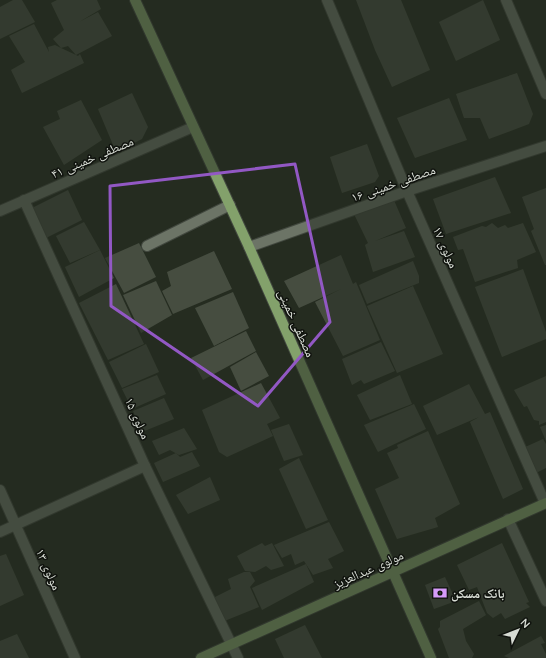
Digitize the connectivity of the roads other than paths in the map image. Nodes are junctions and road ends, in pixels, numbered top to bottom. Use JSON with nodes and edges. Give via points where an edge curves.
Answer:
{"nodes":[{"id":1,"x":135,"y":0,"type":"edge"},
{"id":2,"x":327,"y":0,"type":"edge"},
{"id":3,"x":506,"y":0,"type":"edge"},
{"id":4,"x":546,"y":94,"type":"edge"},
{"id":5,"x":193,"y":127,"type":"junction"},
{"id":6,"x":546,"y":146,"type":"edge"},
{"id":7,"x":407,"y":191,"type":"junction"},
{"id":8,"x":24,"y":200,"type":"junction"},
{"id":9,"x":230,"y":205,"type":"junction"},
{"id":10,"x":0,"y":211,"type":"edge"},
{"id":11,"x":147,"y":246,"type":"dead end"},
{"id":12,"x":249,"y":247,"type":"junction"},
{"id":13,"x":145,"y":466,"type":"junction"},
{"id":14,"x":0,"y":490,"type":"edge"},
{"id":15,"x":546,"y":503,"type":"edge"},
{"id":16,"x":508,"y":519,"type":"junction"},
{"id":17,"x":16,"y":525,"type":"junction"},
{"id":18,"x":0,"y":532,"type":"edge"},
{"id":19,"x":394,"y":572,"type":"junction"},
{"id":20,"x":546,"y":602,"type":"edge"},
{"id":21,"x":231,"y":644,"type":"junction"},
{"id":22,"x":75,"y":658,"type":"edge"},
{"id":23,"x":201,"y":658,"type":"edge"},
{"id":24,"x":238,"y":658,"type":"edge"},
{"id":25,"x":432,"y":658,"type":"edge"}],
"edges":[{"from":1,"to":5,"type":"main road","name":"مصطفی خمینی"},
{"from":2,"to":7,"type":"street","name":"مولوی ۱۷"},
{"from":3,"to":4,"type":"street"},
{"from":5,"to":8,"type":"street","name":"مصطفی خمینی ۴۱"},
{"from":5,"to":9,"type":"main road","name":"مصطفی خمینی"},
{"from":6,"to":7,"type":"street","name":"مصطفی خمینی ۱۶"},
{"from":7,"to":12,"type":"street","name":"مصطفی خمینی ۱۶"},
{"from":7,"to":15,"type":"street","name":"مولوی ۱۷"},
{"from":8,"to":10,"type":"street","name":"مصطفی خمینی ۴۱"},
{"from":8,"to":13,"type":"street","name":"مولوی ۱۵"},
{"from":9,"to":11,"type":"street"},
{"from":9,"to":12,"type":"main road","name":"مصطفی خمینی"},
{"from":12,"to":19,"type":"main road","name":"مصطفی خمینی"},
{"from":13,"to":17,"type":"street"},
{"from":13,"to":21,"type":"street","name":"مولوی ۱۵"},
{"from":14,"to":17,"type":"street","name":"مولوی ۱۳"},
{"from":15,"to":16,"type":"main road","name":"مولوی عبدالعزیز"},
{"from":16,"to":19,"type":"main road","name":"مولوی عبدالعزیز"},
{"from":16,"to":20,"type":"street"},
{"from":17,"to":18,"type":"street"},
{"from":17,"to":22,"type":"street","name":"مولوی ۱۳"},
{"from":19,"to":21,"type":"main road","name":"مولوی عبدالعزیز"},
{"from":19,"to":25,"type":"main road","name":"مصطفی خمینی"},
{"from":21,"to":23,"type":"main road","name":"مولوی عبدالعزیز"},
{"from":21,"to":24,"type":"street","name":"مولوی ۱۵"}]}
